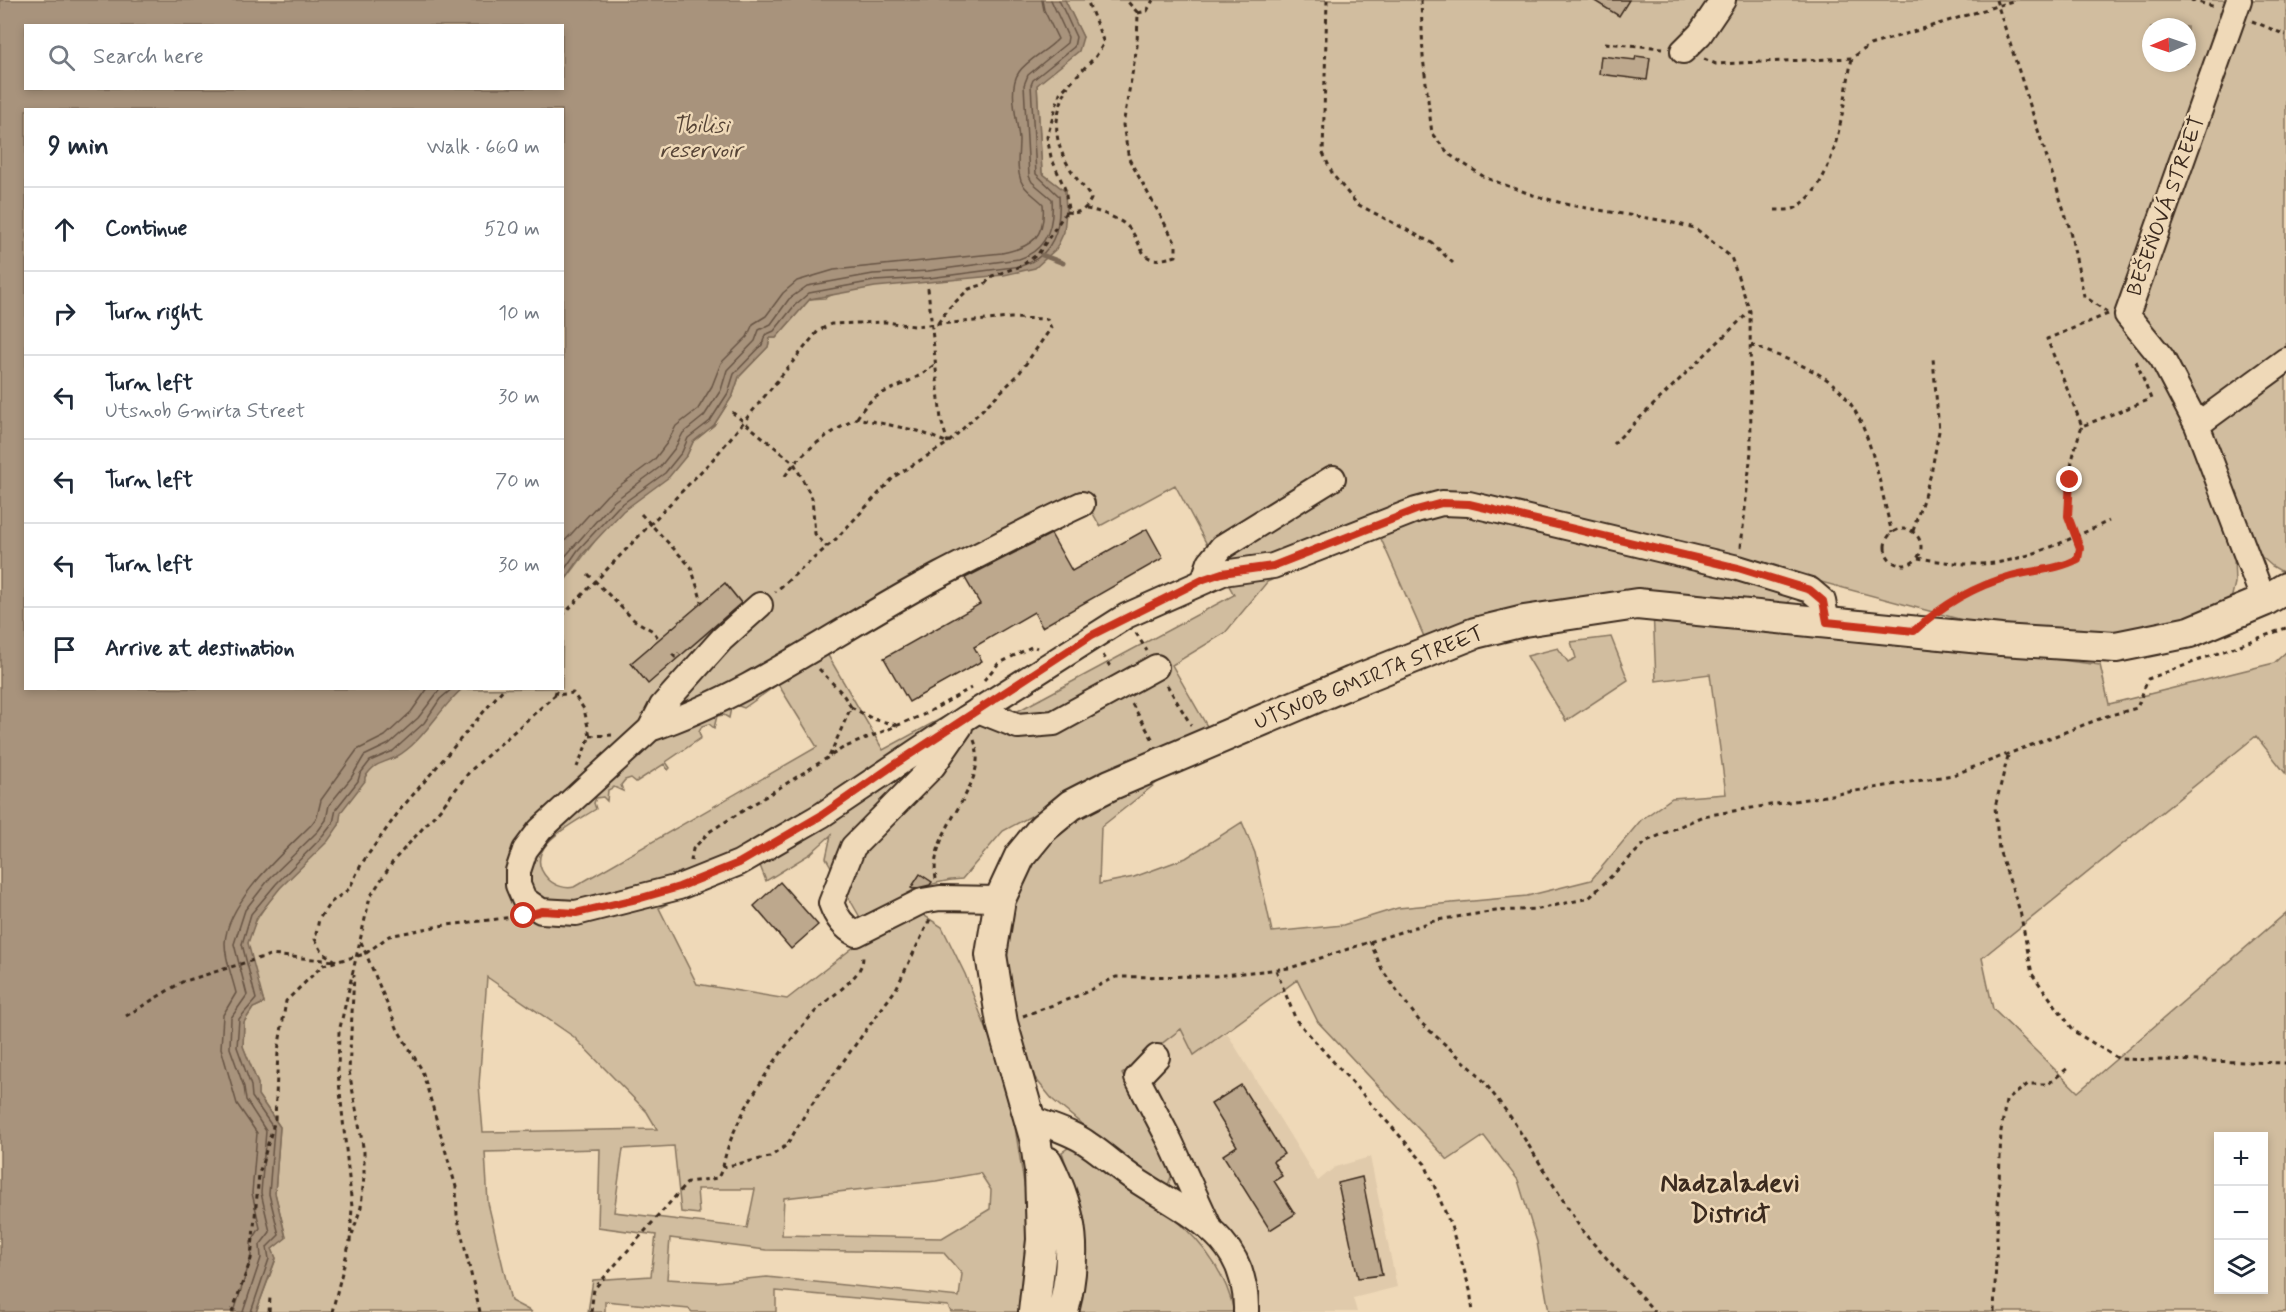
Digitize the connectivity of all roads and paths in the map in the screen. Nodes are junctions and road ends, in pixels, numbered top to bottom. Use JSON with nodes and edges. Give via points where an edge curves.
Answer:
{"nodes":[{"id":1,"x":1086,"y":0,"type":"edge"},
{"id":2,"x":1126,"y":0,"type":"edge"},
{"id":3,"x":1153,"y":0,"type":"edge"},
{"id":4,"x":1327,"y":0,"type":"edge"},
{"id":5,"x":1421,"y":0,"type":"edge"},
{"id":6,"x":1724,"y":0,"type":"edge"},
{"id":7,"x":1996,"y":0,"type":"edge"},
{"id":8,"x":2016,"y":0,"type":"edge"},
{"id":9,"x":2239,"y":0,"type":"edge"},
{"id":10,"x":1998,"y":5,"type":"junction"},
{"id":11,"x":1138,"y":13,"type":"junction"},
{"id":12,"x":1605,"y":43,"type":"dead end"},
{"id":13,"x":1683,"y":51,"type":"junction"},
{"id":14,"x":1852,"y":58,"type":"junction"},
{"id":15,"x":1069,"y":84,"type":"junction"},
{"id":16,"x":1086,"y":209,"type":"junction"},
{"id":17,"x":1774,"y":210,"type":"dead end"},
{"id":18,"x":1066,"y":212,"type":"junction"},
{"id":19,"x":1453,"y":263,"type":"dead end"},
{"id":20,"x":928,"y":288,"type":"dead end"},
{"id":21,"x":1750,"y":311,"type":"junction"},
{"id":22,"x":2118,"y":315,"type":"junction"},
{"id":23,"x":938,"y":323,"type":"junction"},
{"id":24,"x":930,"y":324,"type":"junction"},
{"id":25,"x":1750,"y":345,"type":"junction"},
{"id":26,"x":2135,"y":357,"type":"dead end"},
{"id":27,"x":1933,"y":358,"type":"dead end"},
{"id":28,"x":2286,"y":360,"type":"edge"},
{"id":29,"x":936,"y":364,"type":"junction"},
{"id":30,"x":732,"y":412,"type":"dead end"},
{"id":31,"x":857,"y":418,"type":"junction"},
{"id":32,"x":743,"y":421,"type":"junction"},
{"id":33,"x":2197,"y":425,"type":"junction"},
{"id":34,"x":2082,"y":426,"type":"junction"},
{"id":35,"x":948,"y":443,"type":"junction"},
{"id":36,"x":1613,"y":444,"type":"dead end"},
{"id":37,"x":794,"y":463,"type":"junction"},
{"id":38,"x":785,"y":476,"type":"dead end"},
{"id":39,"x":1333,"y":478,"type":"dead end"},
{"id":40,"x":1082,"y":504,"type":"dead end"},
{"id":41,"x":641,"y":513,"type":"dead end"},
{"id":42,"x":2109,"y":521,"type":"dead end"},
{"id":43,"x":650,"y":523,"type":"junction"},
{"id":44,"x":1913,"y":531,"type":"junction"},
{"id":45,"x":1892,"y":533,"type":"junction"},
{"id":46,"x":2076,"y":536,"type":"junction"},
{"id":47,"x":826,"y":547,"type":"junction"},
{"id":48,"x":1918,"y":558,"type":"junction"},
{"id":49,"x":1738,"y":568,"type":"junction"},
{"id":50,"x":588,"y":574,"type":"dead end"},
{"id":51,"x":1204,"y":579,"type":"junction"},
{"id":52,"x":595,"y":580,"type":"junction"},
{"id":53,"x":2275,"y":595,"type":"edge"},
{"id":54,"x":702,"y":602,"type":"dead end"},
{"id":55,"x":760,"y":605,"type":"joint"},
{"id":56,"x":564,"y":614,"type":"edge"},
{"id":57,"x":1827,"y":622,"type":"junction"},
{"id":58,"x":2286,"y":628,"type":"edge"},
{"id":59,"x":1914,"y":631,"type":"junction"},
{"id":60,"x":659,"y":639,"type":"dead end"},
{"id":61,"x":1033,"y":646,"type":"dead end"},
{"id":62,"x":800,"y":657,"type":"junction"},
{"id":63,"x":1156,"y":667,"type":"dead end"},
{"id":64,"x":984,"y":681,"type":"dead end"},
{"id":65,"x":502,"y":690,"type":"edge"},
{"id":66,"x":556,"y":690,"type":"edge"},
{"id":67,"x":555,"y":695,"type":"junction"},
{"id":68,"x":973,"y":704,"type":"junction"},
{"id":69,"x":851,"y":707,"type":"junction"},
{"id":70,"x":898,"y":725,"type":"junction"},
{"id":71,"x":650,"y":729,"type":"junction"},
{"id":72,"x":2008,"y":756,"type":"junction"},
{"id":73,"x":828,"y":758,"type":"junction"},
{"id":74,"x":581,"y":790,"type":"junction"},
{"id":75,"x":696,"y":880,"type":"junction"},
{"id":76,"x":940,"y":898,"type":"junction"},
{"id":77,"x":1000,"y":899,"type":"junction"},
{"id":78,"x":542,"y":911,"type":"junction"},
{"id":79,"x":856,"y":934,"type":"junction"},
{"id":80,"x":360,"y":940,"type":"junction"},
{"id":81,"x":1370,"y":941,"type":"junction"},
{"id":82,"x":365,"y":954,"type":"junction"},
{"id":83,"x":356,"y":957,"type":"junction"},
{"id":84,"x":336,"y":961,"type":"junction"},
{"id":85,"x":1276,"y":970,"type":"junction"},
{"id":86,"x":126,"y":1016,"type":"dead end"},
{"id":87,"x":1002,"y":1023,"type":"junction"},
{"id":88,"x":1157,"y":1057,"type":"dead end"},
{"id":89,"x":2286,"y":1063,"type":"edge"},
{"id":90,"x":2069,"y":1067,"type":"dead end"},
{"id":91,"x":1033,"y":1128,"type":"junction"},
{"id":92,"x":723,"y":1167,"type":"junction"},
{"id":93,"x":1209,"y":1226,"type":"junction"},
{"id":94,"x":350,"y":1242,"type":"junction"},
{"id":95,"x":270,"y":1296,"type":"dead end"},
{"id":96,"x":232,"y":1312,"type":"edge"},
{"id":97,"x":269,"y":1312,"type":"edge"},
{"id":98,"x":332,"y":1312,"type":"edge"},
{"id":99,"x":480,"y":1312,"type":"edge"},
{"id":100,"x":591,"y":1312,"type":"edge"},
{"id":101,"x":1034,"y":1312,"type":"edge"},
{"id":102,"x":1063,"y":1312,"type":"edge"},
{"id":103,"x":1246,"y":1312,"type":"edge"},
{"id":104,"x":1473,"y":1312,"type":"edge"},
{"id":105,"x":1655,"y":1312,"type":"edge"},
{"id":106,"x":1994,"y":1312,"type":"edge"}],
"edges":[{"from":1,"to":15,"type":"path","via":[[1104,43]]},
{"from":2,"to":11,"type":"path"},
{"from":3,"to":11,"type":"path","via":[[1147,11]]},
{"from":4,"to":19,"type":"path","via":[[1323,153],[1333,175],[1357,204],[1432,243]]},
{"from":5,"to":21,"type":"path","via":[[1432,134],[1450,155],[1486,178],[1533,195],[1695,228],[1731,257]]},
{"from":6,"to":13,"type":"street"},
{"from":7,"to":10,"type":"path"},
{"from":8,"to":10,"type":"path"},
{"from":9,"to":22,"type":"street","name":"BEŠEŇOVÁ STREET"},
{"from":10,"to":14,"type":"path","via":[[1870,45]]},
{"from":10,"to":22,"type":"path","via":[[2070,226],[2084,296]]},
{"from":11,"to":16,"type":"path","via":[[1136,56],[1123,125],[1129,159],[1176,244],[1176,256],[1152,259],[1139,248],[1127,225]]},
{"from":12,"to":13,"type":"path"},
{"from":13,"to":14,"type":"path","via":[[1716,64]]},
{"from":14,"to":17,"type":"path","via":[[1831,161],[1812,194],[1795,209]]},
{"from":15,"to":16,"type":"path","via":[[1061,100],[1056,131],[1058,147],[1089,194]]},
{"from":15,"to":18,"type":"path","via":[[1060,93],[1047,137],[1065,189]]},
{"from":16,"to":18,"type":"path"},
{"from":18,"to":23,"type":"path","via":[[1038,254],[1021,266],[969,289]]},
{"from":20,"to":24,"type":"path"},
{"from":21,"to":25,"type":"path"},
{"from":21,"to":36,"type":"path"},
{"from":22,"to":33,"type":"street","name":"BEŠEŇOVÁ STREET","via":[[2162,358]]},
{"from":22,"to":34,"type":"path","via":[[2047,339]]},
{"from":23,"to":24,"type":"path"},
{"from":23,"to":35,"type":"path","via":[[1047,319],[1051,328],[1018,375]]},
{"from":24,"to":29,"type":"path"},
{"from":24,"to":32,"type":"path","via":[[831,324],[818,331]]},
{"from":25,"to":45,"type":"path","via":[[1834,384],[1853,406],[1865,432]]},
{"from":25,"to":49,"type":"path","via":[[1751,451]]},
{"from":26,"to":34,"type":"path","via":[[2151,399]]},
{"from":27,"to":44,"type":"path","via":[[1939,431],[1931,474]]},
{"from":28,"to":33,"type":"street"},
{"from":29,"to":31,"type":"path","via":[[911,381],[883,391],[865,404]]},
{"from":29,"to":35,"type":"path","via":[[941,420]]},
{"from":30,"to":32,"type":"path"},
{"from":31,"to":35,"type":"path","via":[[918,431]]},
{"from":31,"to":37,"type":"path","via":[[824,437]]},
{"from":32,"to":37,"type":"path"},
{"from":32,"to":43,"type":"path","via":[[715,457]]},
{"from":33,"to":53,"type":"street","name":"BEŠEŇOVÁ STREET"},
{"from":34,"to":46,"type":"path","via":[[2074,450],[2068,516]]},
{"from":35,"to":47,"type":"path","via":[[896,476]]},
{"from":37,"to":38,"type":"path"},
{"from":37,"to":47,"type":"path","via":[[812,498],[815,534]]},
{"from":39,"to":51,"type":"street","via":[[1222,547],[1210,562]]},
{"from":40,"to":62,"type":"street","via":[[940,575]]},
{"from":41,"to":43,"type":"path"},
{"from":42,"to":46,"type":"path"},
{"from":43,"to":52,"type":"path"},
{"from":43,"to":54,"type":"path","via":[[691,567]]},
{"from":44,"to":45,"type":"path","via":[[1900,529]]},
{"from":44,"to":48,"type":"path","via":[[1921,543]]},
{"from":45,"to":48,"type":"path","via":[[1885,548],[1889,558],[1904,565]]},
{"from":46,"to":48,"type":"path","via":[[2000,562],[1954,563]]},
{"from":46,"to":59,"type":"path","via":[[2078,559],[2048,570],[2007,577],[1960,596]]},
{"from":47,"to":55,"type":"path"},
{"from":49,"to":51,"type":"street","via":[[1469,504],[1442,503],[1273,566]]},
{"from":49,"to":57,"type":"street","via":[[1810,590],[1823,601]]},
{"from":50,"to":52,"type":"path"},
{"from":51,"to":68,"type":"street","via":[[1092,635]]},
{"from":52,"to":56,"type":"path"},
{"from":52,"to":60,"type":"path"},
{"from":53,"to":59,"type":"main road","name":"UTSNOB GMIRTA STREET","via":[[2190,632],[2116,647]]},
{"from":55,"to":71,"type":"street","via":[[722,639],[662,706]]},
{"from":57,"to":59,"type":"main road","name":"UTSNOB GMIRTA STREET"},
{"from":57,"to":77,"type":"main road","name":"UTSNOB GMIRTA STREET","via":[[1637,604],[1524,621],[1475,633],[1110,785],[1071,805],[1043,828],[1020,855]]},
{"from":58,"to":72,"type":"path","via":[[2148,679],[2138,708],[2107,716]]},
{"from":61,"to":64,"type":"path","via":[[998,664]]},
{"from":62,"to":69,"type":"path","via":[[818,669]]},
{"from":62,"to":71,"type":"street","via":[[681,718]]},
{"from":63,"to":68,"type":"street","via":[[1054,723],[1018,726]]},
{"from":65,"to":84,"type":"path","via":[[400,810],[362,863],[349,890],[330,903],[318,919],[315,939],[323,953]]},
{"from":66,"to":67,"type":"path"},
{"from":67,"to":74,"type":"path","via":[[573,693],[584,709],[590,736],[576,768]]},
{"from":67,"to":80,"type":"path","via":[[470,771],[394,860],[370,897]]},
{"from":68,"to":70,"type":"path"},
{"from":68,"to":75,"type":"street","via":[[822,815],[739,863]]},
{"from":68,"to":76,"type":"path","via":[[977,775],[947,824],[935,874]]},
{"from":68,"to":79,"type":"street","via":[[933,766],[853,847],[831,903],[848,930]]},
{"from":69,"to":70,"type":"path","via":[[873,719]]},
{"from":69,"to":73,"type":"path"},
{"from":70,"to":73,"type":"path"},
{"from":71,"to":74,"type":"street"},
{"from":72,"to":81,"type":"path","via":[[1953,775],[1703,816],[1647,841],[1589,898],[1539,909],[1437,920]]},
{"from":72,"to":89,"type":"path","via":[[1995,807],[1999,850],[2020,911],[2032,974],[2075,1032],[2119,1059]]},
{"from":73,"to":75,"type":"path","via":[[708,832],[693,849],[690,859]]},
{"from":74,"to":78,"type":"street","via":[[540,830],[525,850],[518,871],[524,899]]},
{"from":75,"to":78,"type":"street","via":[[576,913]]},
{"from":76,"to":77,"type":"street"},
{"from":76,"to":79,"type":"street","via":[[922,902]]},
{"from":76,"to":92,"type":"path","via":[[896,989],[787,1144],[770,1157]]},
{"from":77,"to":87,"type":"main road","name":"UTSNOB GMIRTA STREET","via":[[991,955]]},
{"from":78,"to":82,"type":"path","via":[[403,932],[389,936]]},
{"from":79,"to":92,"type":"path","via":[[864,957],[859,971],[801,1026],[741,1119],[725,1153]]},
{"from":80,"to":82,"type":"path"},
{"from":80,"to":83,"type":"path"},
{"from":81,"to":85,"type":"path"},
{"from":81,"to":105,"type":"path","via":[[1382,970],[1420,1022],[1479,1075],[1512,1119],[1583,1232]]},
{"from":82,"to":83,"type":"path"},
{"from":82,"to":99,"type":"path","via":[[425,1080],[456,1187],[457,1215]]},
{"from":83,"to":84,"type":"path"},
{"from":83,"to":94,"type":"path","via":[[339,1032],[338,1072],[352,1207]]},
{"from":83,"to":94,"type":"path","via":[[349,1071],[364,1152],[364,1178],[361,1207]]},
{"from":84,"to":86,"type":"path","via":[[270,955],[182,982]]},
{"from":84,"to":96,"type":"path","via":[[323,965],[286,1001],[278,1051],[275,1120],[259,1174],[251,1259]]},
{"from":85,"to":87,"type":"path","via":[[1214,976],[1116,977],[1080,995]]},
{"from":85,"to":104,"type":"path","via":[[1296,1020],[1425,1164],[1451,1226]]},
{"from":87,"to":91,"type":"main road","name":"UTSNOB GMIRTA STREET"},
{"from":88,"to":93,"type":"street","via":[[1137,1077]]},
{"from":90,"to":106,"type":"path","via":[[2048,1084],[2028,1084],[2006,1101],[2001,1131]]},
{"from":91,"to":93,"type":"street","via":[[1086,1142],[1136,1180]]},
{"from":91,"to":101,"type":"main road","name":"UTSNOB GMIRTA STREET","via":[[1043,1213]]},
{"from":91,"to":102,"type":"main road","name":"UTSNOB GMIRTA STREET","via":[[1066,1205],[1073,1241]]},
{"from":92,"to":100,"type":"path","via":[[718,1178],[688,1182],[594,1289]]},
{"from":93,"to":103,"type":"street","via":[[1231,1254],[1247,1292]]},
{"from":94,"to":98,"type":"path"},
{"from":95,"to":97,"type":"path"}]}
